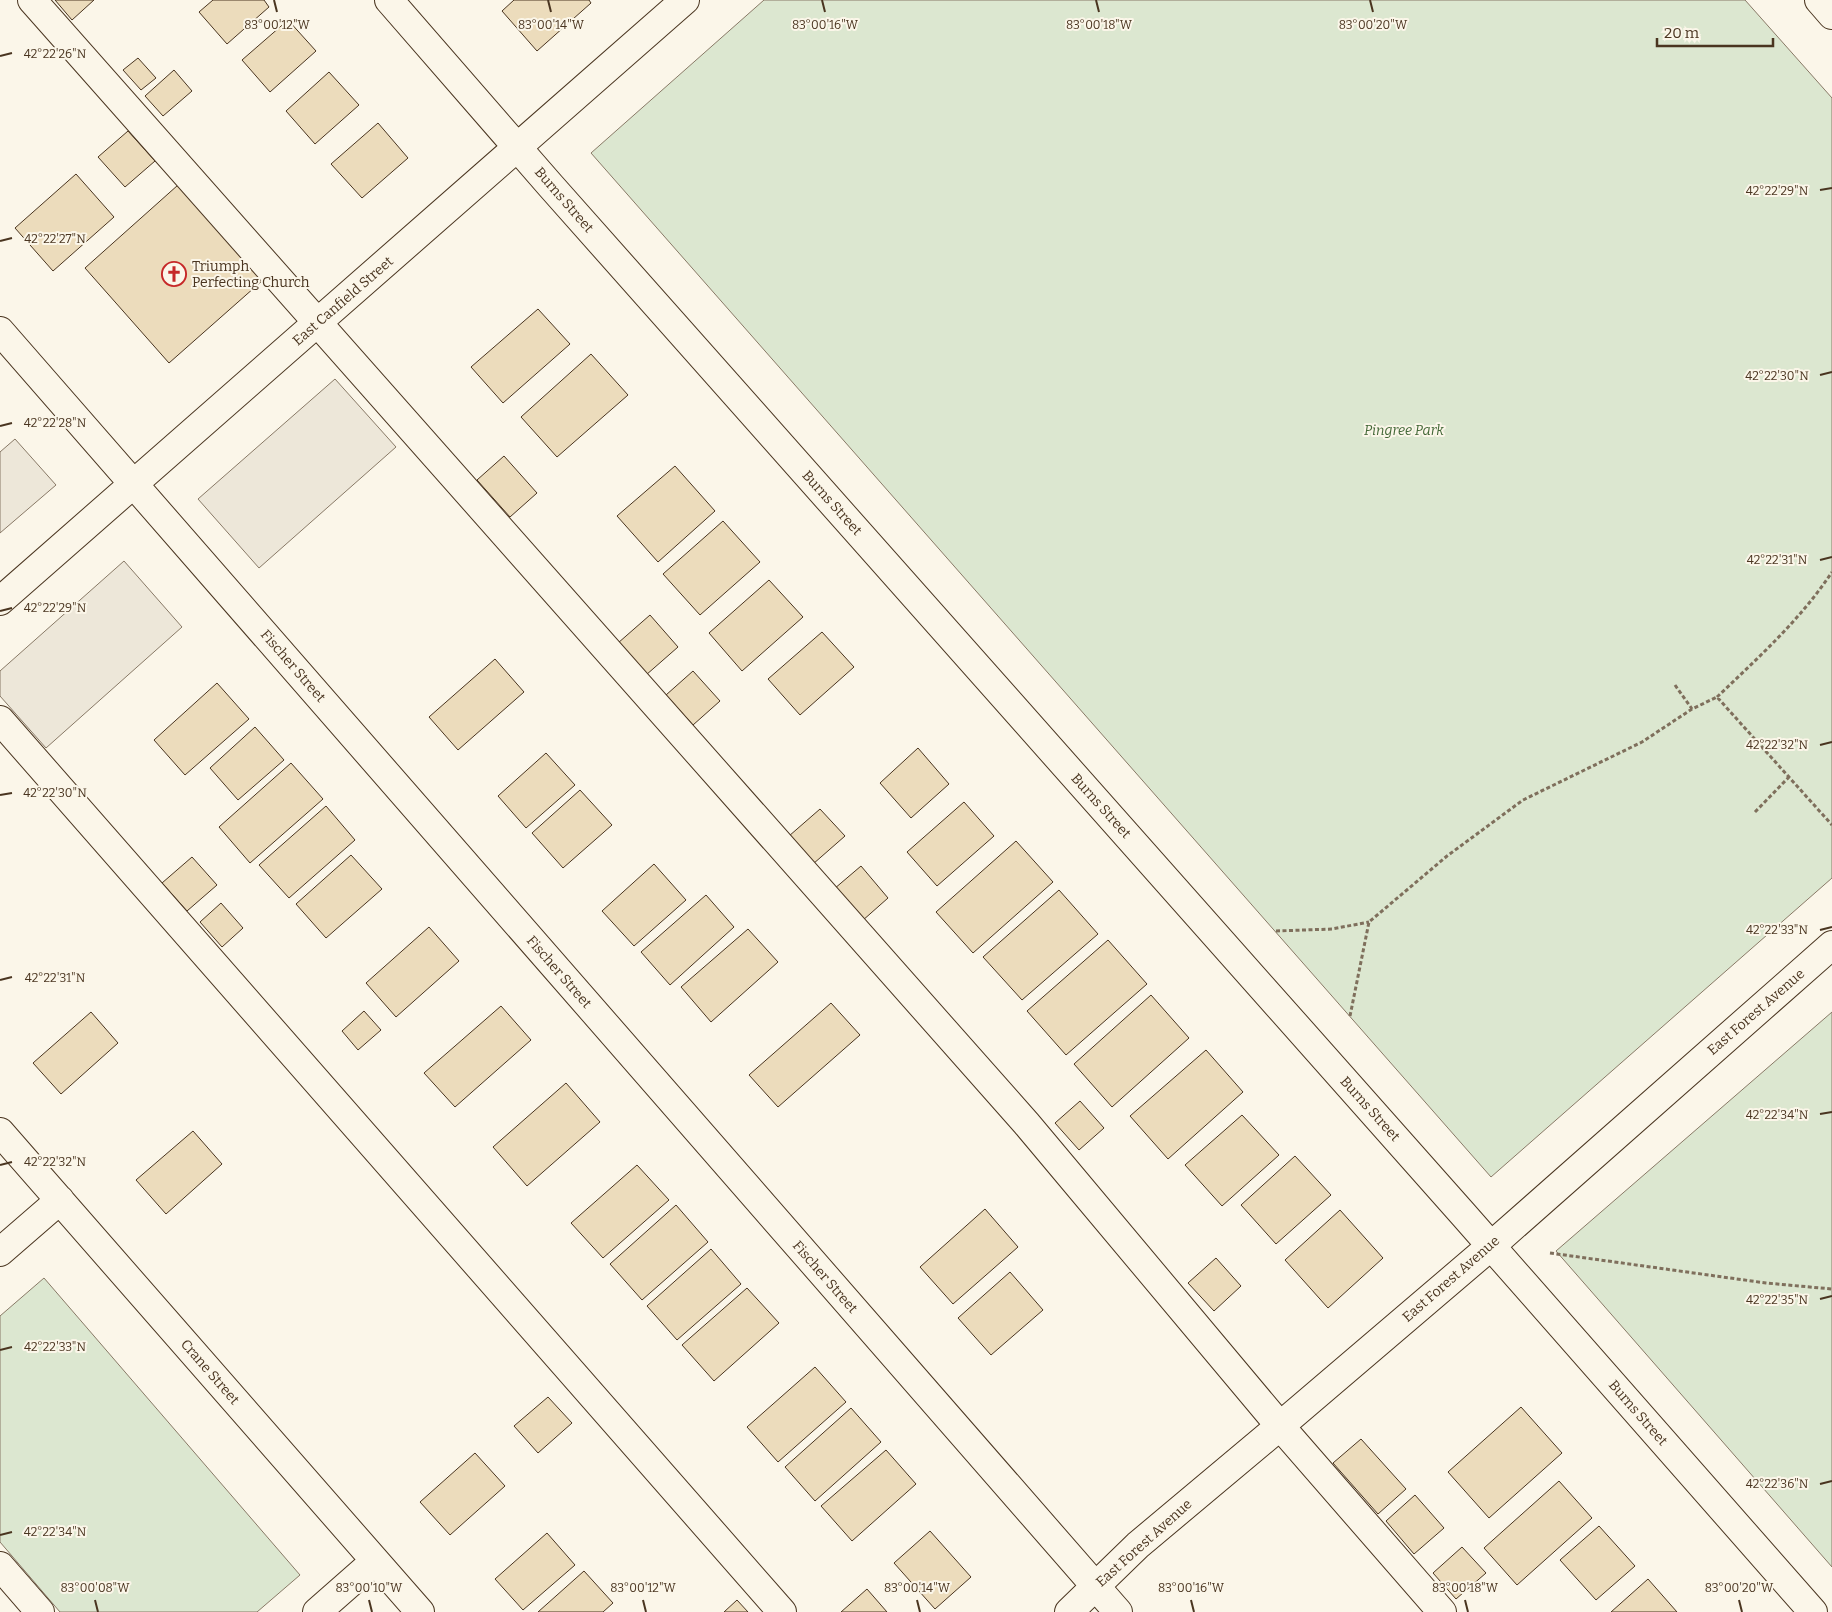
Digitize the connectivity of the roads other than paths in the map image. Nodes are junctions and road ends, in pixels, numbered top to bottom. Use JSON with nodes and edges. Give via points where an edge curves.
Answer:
{"nodes":[{"id":1,"x":32,"y":0,"type":"edge"},
{"id":2,"x":389,"y":0,"type":"edge"},
{"id":3,"x":685,"y":0,"type":"edge"},
{"id":4,"x":1819,"y":0,"type":"edge"},
{"id":5,"x":1832,"y":15,"type":"edge"},
{"id":6,"x":518,"y":148,"type":"junction"},
{"id":7,"x":317,"y":323,"type":"junction"},
{"id":8,"x":0,"y":331,"type":"edge"},
{"id":9,"x":133,"y":484,"type":"junction"},
{"id":10,"x":0,"y":601,"type":"edge"},
{"id":11,"x":0,"y":720,"type":"edge"},
{"id":12,"x":1832,"y":945,"type":"edge"},
{"id":13,"x":0,"y":1132,"type":"edge"},
{"id":14,"x":60,"y":1200,"type":"junction"},
{"id":15,"x":1491,"y":1246,"type":"junction"},
{"id":16,"x":0,"y":1252,"type":"edge"},
{"id":17,"x":1280,"y":1426,"type":"junction"},
{"id":18,"x":375,"y":1561,"type":"junction"},
{"id":19,"x":1,"y":1570,"type":"edge"},
{"id":20,"x":1096,"y":1586,"type":"junction"},
{"id":21,"x":40,"y":1612,"type":"edge"},
{"id":22,"x":317,"y":1612,"type":"edge"},
{"id":23,"x":420,"y":1612,"type":"edge"},
{"id":24,"x":782,"y":1612,"type":"edge"},
{"id":25,"x":1069,"y":1612,"type":"edge"},
{"id":26,"x":1118,"y":1612,"type":"edge"},
{"id":27,"x":1442,"y":1612,"type":"edge"},
{"id":28,"x":1813,"y":1612,"type":"edge"}],
"edges":[{"from":1,"to":7,"type":"street"},
{"from":2,"to":6,"type":"street","name":"Burns Street"},
{"from":3,"to":6,"type":"street","name":"East Canfield Street"},
{"from":4,"to":5,"type":"street"},
{"from":6,"to":7,"type":"street","name":"East Canfield Street"},
{"from":6,"to":15,"type":"street","name":"Burns Street"},
{"from":7,"to":9,"type":"street","name":"East Canfield Street"},
{"from":7,"to":17,"type":"street","via":[[1026,1123]]},
{"from":8,"to":9,"type":"street","name":"Fischer Street"},
{"from":9,"to":10,"type":"street","name":"East Canfield Street"},
{"from":9,"to":20,"type":"street","name":"Fischer Street"},
{"from":11,"to":24,"type":"street"},
{"from":12,"to":15,"type":"street","name":"East Forest Avenue"},
{"from":13,"to":14,"type":"street","name":"Crane Street"},
{"from":14,"to":16,"type":"street"},
{"from":14,"to":18,"type":"street","name":"Crane Street"},
{"from":15,"to":17,"type":"street","name":"East Forest Avenue"},
{"from":15,"to":28,"type":"street","name":"Burns Street"},
{"from":17,"to":20,"type":"street","name":"East Forest Avenue","via":[[1138,1545]]},
{"from":17,"to":27,"type":"street"},
{"from":18,"to":22,"type":"street"},
{"from":18,"to":23,"type":"street","name":"Crane Street"},
{"from":19,"to":21,"type":"street"},
{"from":20,"to":25,"type":"street","name":"East Forest Avenue"},
{"from":20,"to":26,"type":"street","name":"Fischer Street"}]}
